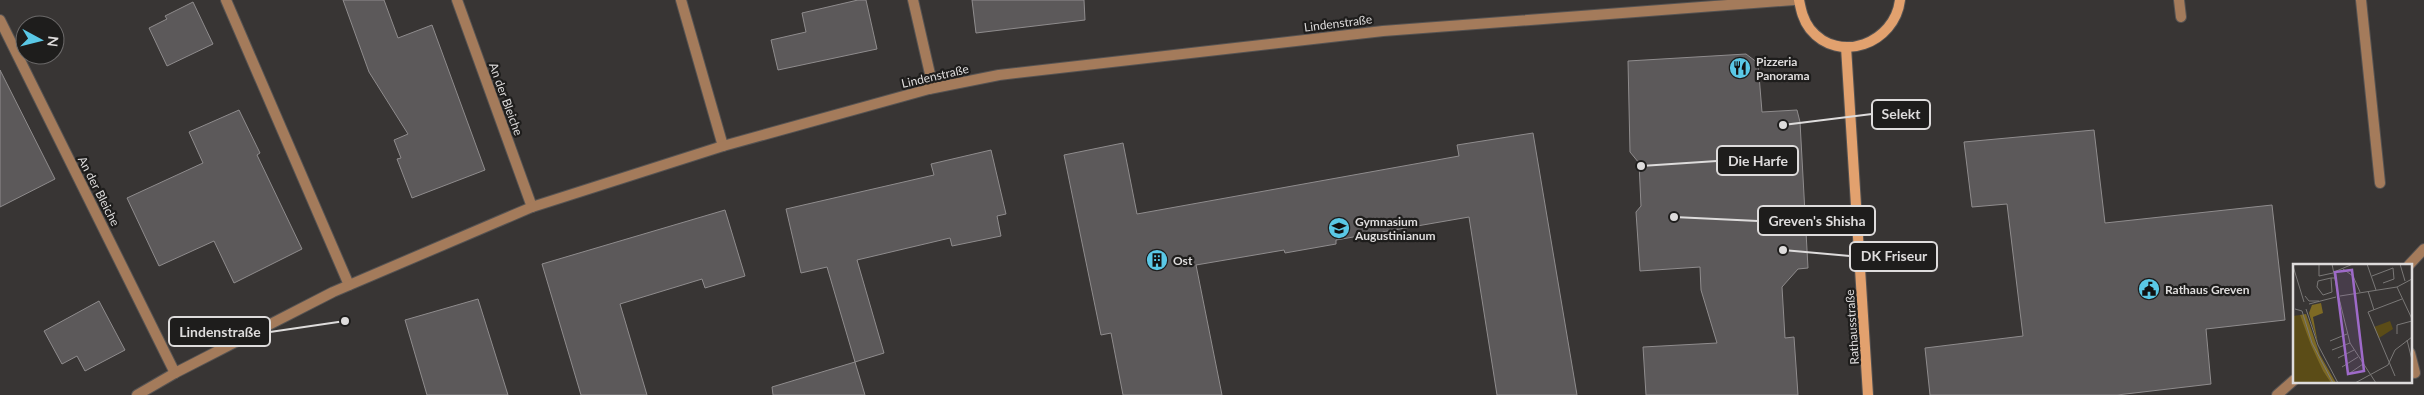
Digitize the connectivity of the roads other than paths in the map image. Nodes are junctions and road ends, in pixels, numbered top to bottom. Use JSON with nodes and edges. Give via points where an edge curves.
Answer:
{"nodes":[{"id":1,"x":226,"y":0,"type":"edge"},
{"id":2,"x":457,"y":0,"type":"edge"},
{"id":3,"x":681,"y":0,"type":"edge"},
{"id":4,"x":913,"y":0,"type":"edge"},
{"id":5,"x":1794,"y":0,"type":"edge"},
{"id":6,"x":1799,"y":0,"type":"edge"},
{"id":7,"x":1900,"y":0,"type":"edge"},
{"id":8,"x":2179,"y":0,"type":"edge"},
{"id":9,"x":2361,"y":0,"type":"edge"},
{"id":10,"x":2181,"y":17,"type":"dead end"},
{"id":11,"x":0,"y":20,"type":"edge"},
{"id":12,"x":1846,"y":47,"type":"junction"},
{"id":13,"x":929,"y":89,"type":"junction"},
{"id":14,"x":723,"y":146,"type":"junction"},
{"id":15,"x":2380,"y":182,"type":"dead end"},
{"id":16,"x":532,"y":207,"type":"junction"},
{"id":17,"x":2424,"y":249,"type":"edge"},
{"id":18,"x":2410,"y":264,"type":"edge"},
{"id":19,"x":349,"y":285,"type":"junction"},
{"id":20,"x":2412,"y":361,"type":"edge"},
{"id":21,"x":175,"y":373,"type":"junction"},
{"id":22,"x":2415,"y":373,"type":"dead end"},
{"id":23,"x":2293,"y":381,"type":"edge"},
{"id":24,"x":137,"y":395,"type":"edge"},
{"id":25,"x":1868,"y":395,"type":"edge"},
{"id":26,"x":2276,"y":395,"type":"edge"}],
"edges":[{"from":1,"to":19,"type":"street"},
{"from":2,"to":16,"type":"street","name":"An der Bleiche"},
{"from":3,"to":14,"type":"street"},
{"from":4,"to":13,"type":"street","via":[[930,74]]},
{"from":5,"to":13,"type":"street","name":"Lindenstraße","via":[[1384,31],[999,75]]},
{"from":6,"to":12,"type":"street","via":[[1802,16],[1811,30],[1824,40]]},
{"from":7,"to":12,"type":"street","via":[[1893,22],[1884,34],[1871,42]]},
{"from":8,"to":10,"type":"street"},
{"from":9,"to":15,"type":"street"},
{"from":11,"to":21,"type":"street","name":"An der Bleiche"},
{"from":12,"to":25,"type":"street","name":"Rathausstraße"},
{"from":13,"to":14,"type":"street","name":"Lindenstraße"},
{"from":14,"to":16,"type":"street","name":"Lindenstraße"},
{"from":16,"to":19,"type":"street","name":"Lindenstraße"},
{"from":17,"to":18,"type":"street"},
{"from":19,"to":21,"type":"street","name":"Lindenstraße"},
{"from":20,"to":22,"type":"street"},
{"from":21,"to":24,"type":"street","name":"Lindenstraße"},
{"from":23,"to":26,"type":"street"}]}
